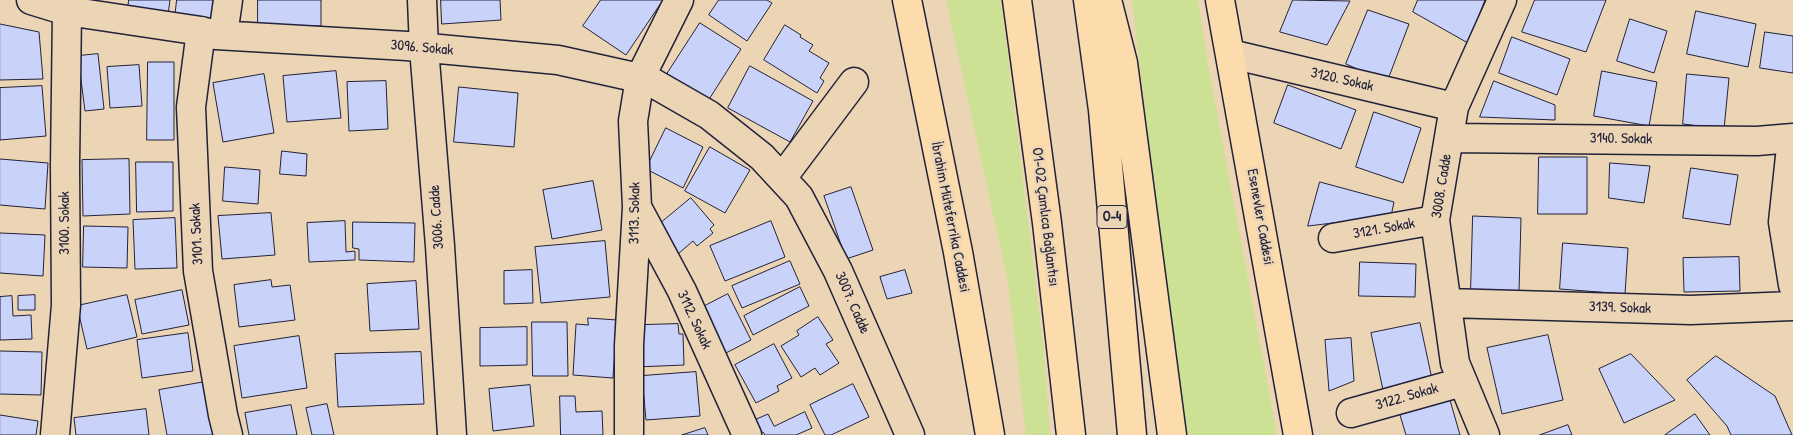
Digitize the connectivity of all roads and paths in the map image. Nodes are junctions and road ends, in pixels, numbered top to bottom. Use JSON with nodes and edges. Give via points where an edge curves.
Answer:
{"nodes":[{"id":1,"x":31,"y":0,"type":"edge"},
{"id":2,"x":228,"y":0,"type":"edge"},
{"id":3,"x":422,"y":0,"type":"edge"},
{"id":4,"x":679,"y":0,"type":"edge"},
{"id":5,"x":907,"y":0,"type":"edge"},
{"id":6,"x":1017,"y":0,"type":"edge"},
{"id":7,"x":1088,"y":0,"type":"edge"},
{"id":8,"x":1107,"y":0,"type":"edge"},
{"id":9,"x":1220,"y":0,"type":"edge"},
{"id":10,"x":1502,"y":0,"type":"edge"},
{"id":11,"x":67,"y":11,"type":"junction"},
{"id":12,"x":212,"y":33,"type":"junction"},
{"id":13,"x":424,"y":48,"type":"junction"},
{"id":14,"x":1230,"y":54,"type":"junction"},
{"id":15,"x":640,"y":78,"type":"junction"},
{"id":16,"x":854,"y":82,"type":"dead end"},
{"id":17,"x":1454,"y":107,"type":"junction"},
{"id":18,"x":1449,"y":138,"type":"junction"},
{"id":19,"x":1793,"y":138,"type":"edge"},
{"id":20,"x":782,"y":178,"type":"junction"},
{"id":21,"x":638,"y":207,"type":"junction"},
{"id":22,"x":1435,"y":220,"type":"junction"},
{"id":23,"x":1333,"y":238,"type":"dead end"},
{"id":24,"x":1793,"y":285,"type":"edge"},
{"id":25,"x":1447,"y":303,"type":"junction"},
{"id":26,"x":1793,"y":306,"type":"edge"},
{"id":27,"x":1063,"y":366,"type":"junction"},
{"id":28,"x":1462,"y":382,"type":"junction"},
{"id":29,"x":1352,"y":412,"type":"dead end"},
{"id":30,"x":55,"y":435,"type":"edge"},
{"id":31,"x":228,"y":435,"type":"edge"},
{"id":32,"x":452,"y":435,"type":"edge"},
{"id":33,"x":629,"y":435,"type":"edge"},
{"id":34,"x":747,"y":435,"type":"edge"},
{"id":35,"x":910,"y":435,"type":"edge"},
{"id":36,"x":990,"y":435,"type":"edge"},
{"id":37,"x":1059,"y":435,"type":"edge"},
{"id":38,"x":1071,"y":435,"type":"edge"},
{"id":39,"x":1132,"y":435,"type":"edge"},
{"id":40,"x":1172,"y":435,"type":"edge"},
{"id":41,"x":1298,"y":435,"type":"edge"},
{"id":42,"x":1485,"y":435,"type":"edge"}],
"edges":[{"from":1,"to":11,"type":"street","name":"3096. Sokak"},
{"from":2,"to":12,"type":"street","name":"3101. Sokak"},
{"from":3,"to":13,"type":"street","name":"3006. Cadde"},
{"from":4,"to":15,"type":"street","name":"3113. Sokak"},
{"from":5,"to":36,"type":"main road","name":"İbrahim Müteferrika Caddesi","via":[[958,252]]},
{"from":6,"to":27,"type":"main road","name":"O1-O2 Çamlıca Bağlantısı"},
{"from":7,"to":39,"type":"main road","number":"O-4","via":[[1102,110]]},
{"from":8,"to":40,"type":"main road","via":[[1123,63]]},
{"from":9,"to":14,"type":"main road","name":"Esenevler Caddesi"},
{"from":10,"to":17,"type":"street","name":"3008. Cadde"},
{"from":11,"to":12,"type":"street","name":"3096. Sokak"},
{"from":11,"to":30,"type":"street","name":"3100. Sokak","via":[[66,305]]},
{"from":12,"to":13,"type":"street","name":"3096. Sokak"},
{"from":12,"to":31,"type":"street","name":"3101. Sokak","via":[[191,107],[198,271]]},
{"from":13,"to":15,"type":"street","name":"3096. Sokak","via":[[558,60]]},
{"from":13,"to":32,"type":"street","name":"3006. Cadde"},
{"from":14,"to":17,"type":"street","name":"3120. Sokak"},
{"from":14,"to":41,"type":"main road","name":"Esenevler Caddesi"},
{"from":15,"to":20,"type":"street","name":"3096. Sokak","via":[[709,115],[762,157]]},
{"from":15,"to":21,"type":"street","name":"3113. Sokak","via":[[633,121]]},
{"from":16,"to":20,"type":"street"},
{"from":17,"to":18,"type":"street","name":"3008. Cadde"},
{"from":18,"to":19,"type":"street","name":"3140. Sokak","via":[[1757,141]]},
{"from":18,"to":22,"type":"street","name":"3008. Cadde"},
{"from":19,"to":24,"type":"street","via":[[1783,222]]},
{"from":20,"to":35,"type":"street","name":"3007. Cadde","via":[[799,197],[838,271]]},
{"from":21,"to":33,"type":"street","name":"3113. Sokak","via":[[629,345]]},
{"from":21,"to":34,"type":"street","name":"3112. Sokak","via":[[682,291]]},
{"from":22,"to":23,"type":"street","name":"3121. Sokak"},
{"from":22,"to":25,"type":"street","name":"3008. Cadde"},
{"from":25,"to":26,"type":"street","name":"3139. Sokak","via":[[1691,310]]},
{"from":25,"to":28,"type":"street","name":"3008. Cadde","via":[[1455,363]]},
{"from":27,"to":37,"type":"main road"},
{"from":27,"to":38,"type":"main road","name":"O1-O2 Çamlıca Bağlantısı"},
{"from":28,"to":29,"type":"street","name":"3122. Sokak"},
{"from":28,"to":42,"type":"street","name":"3008. Cadde"}]}
